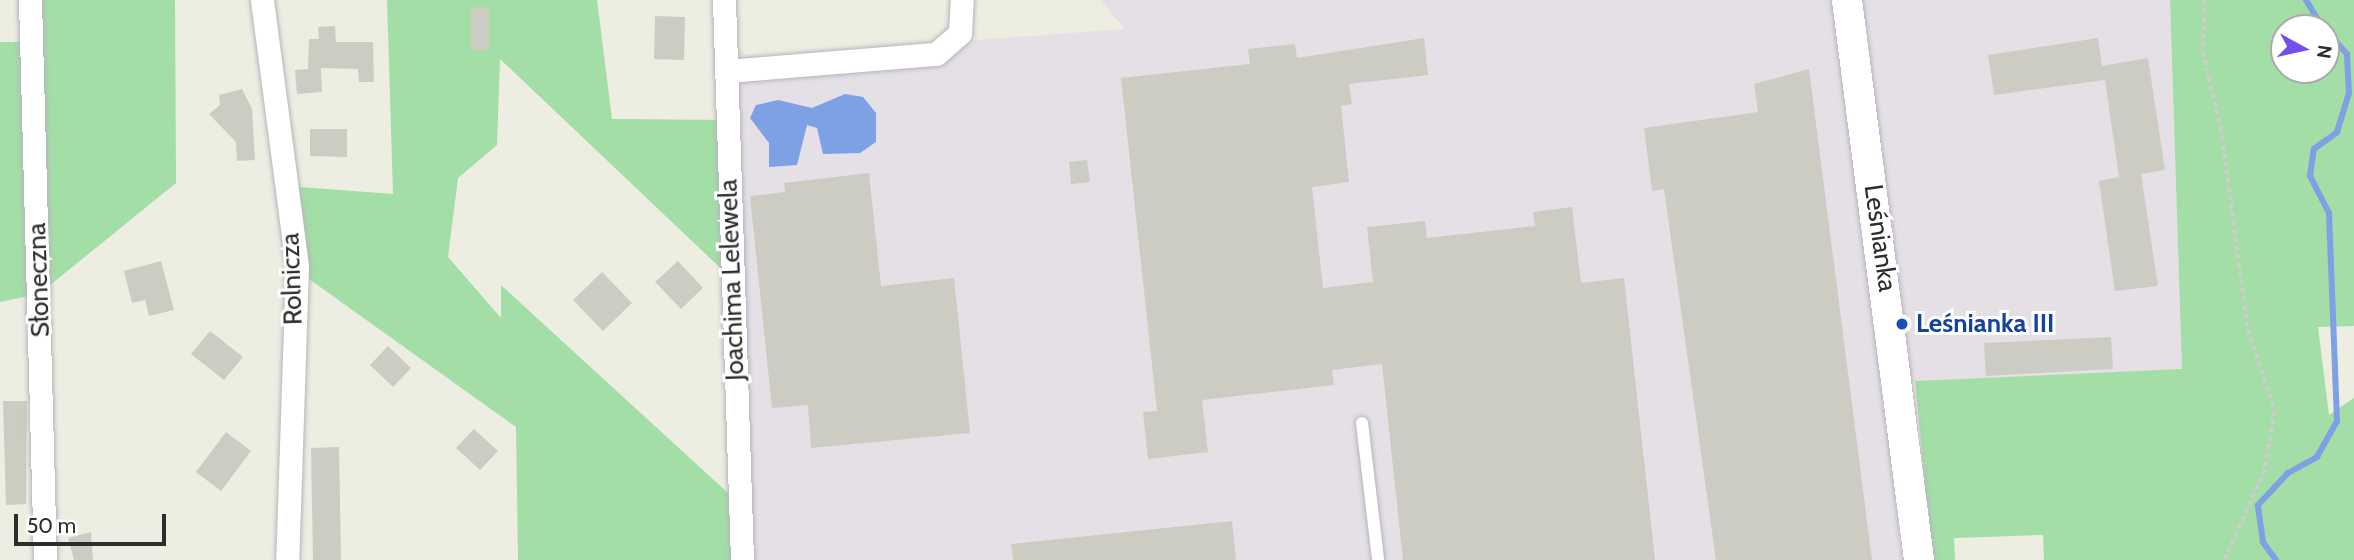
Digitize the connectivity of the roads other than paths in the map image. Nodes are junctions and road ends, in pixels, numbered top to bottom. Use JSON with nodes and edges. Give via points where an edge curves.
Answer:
{"nodes":[{"id":1,"x":30,"y":0,"type":"edge"},
{"id":2,"x":262,"y":0,"type":"edge"},
{"id":3,"x":724,"y":0,"type":"edge"},
{"id":4,"x":962,"y":0,"type":"edge"},
{"id":5,"x":1847,"y":0,"type":"edge"},
{"id":6,"x":727,"y":71,"type":"junction"},
{"id":7,"x":1362,"y":423,"type":"dead end"},
{"id":8,"x":45,"y":560,"type":"edge"},
{"id":9,"x":287,"y":560,"type":"edge"},
{"id":10,"x":742,"y":560,"type":"edge"},
{"id":11,"x":1378,"y":560,"type":"edge"},
{"id":12,"x":1919,"y":560,"type":"edge"}],
"edges":[{"from":1,"to":8,"type":"street","name":"Słoneczna"},
{"from":2,"to":9,"type":"street","name":"Rolnicza","via":[[297,266]]},
{"from":3,"to":6,"type":"street","name":"Joachima Lelewela"},
{"from":4,"to":6,"type":"street","via":[[960,33],[936,54]]},
{"from":5,"to":12,"type":"street","name":"Leśnianka"},
{"from":6,"to":10,"type":"street","name":"Joachima Lelewela"},
{"from":7,"to":11,"type":"lane"}]}
